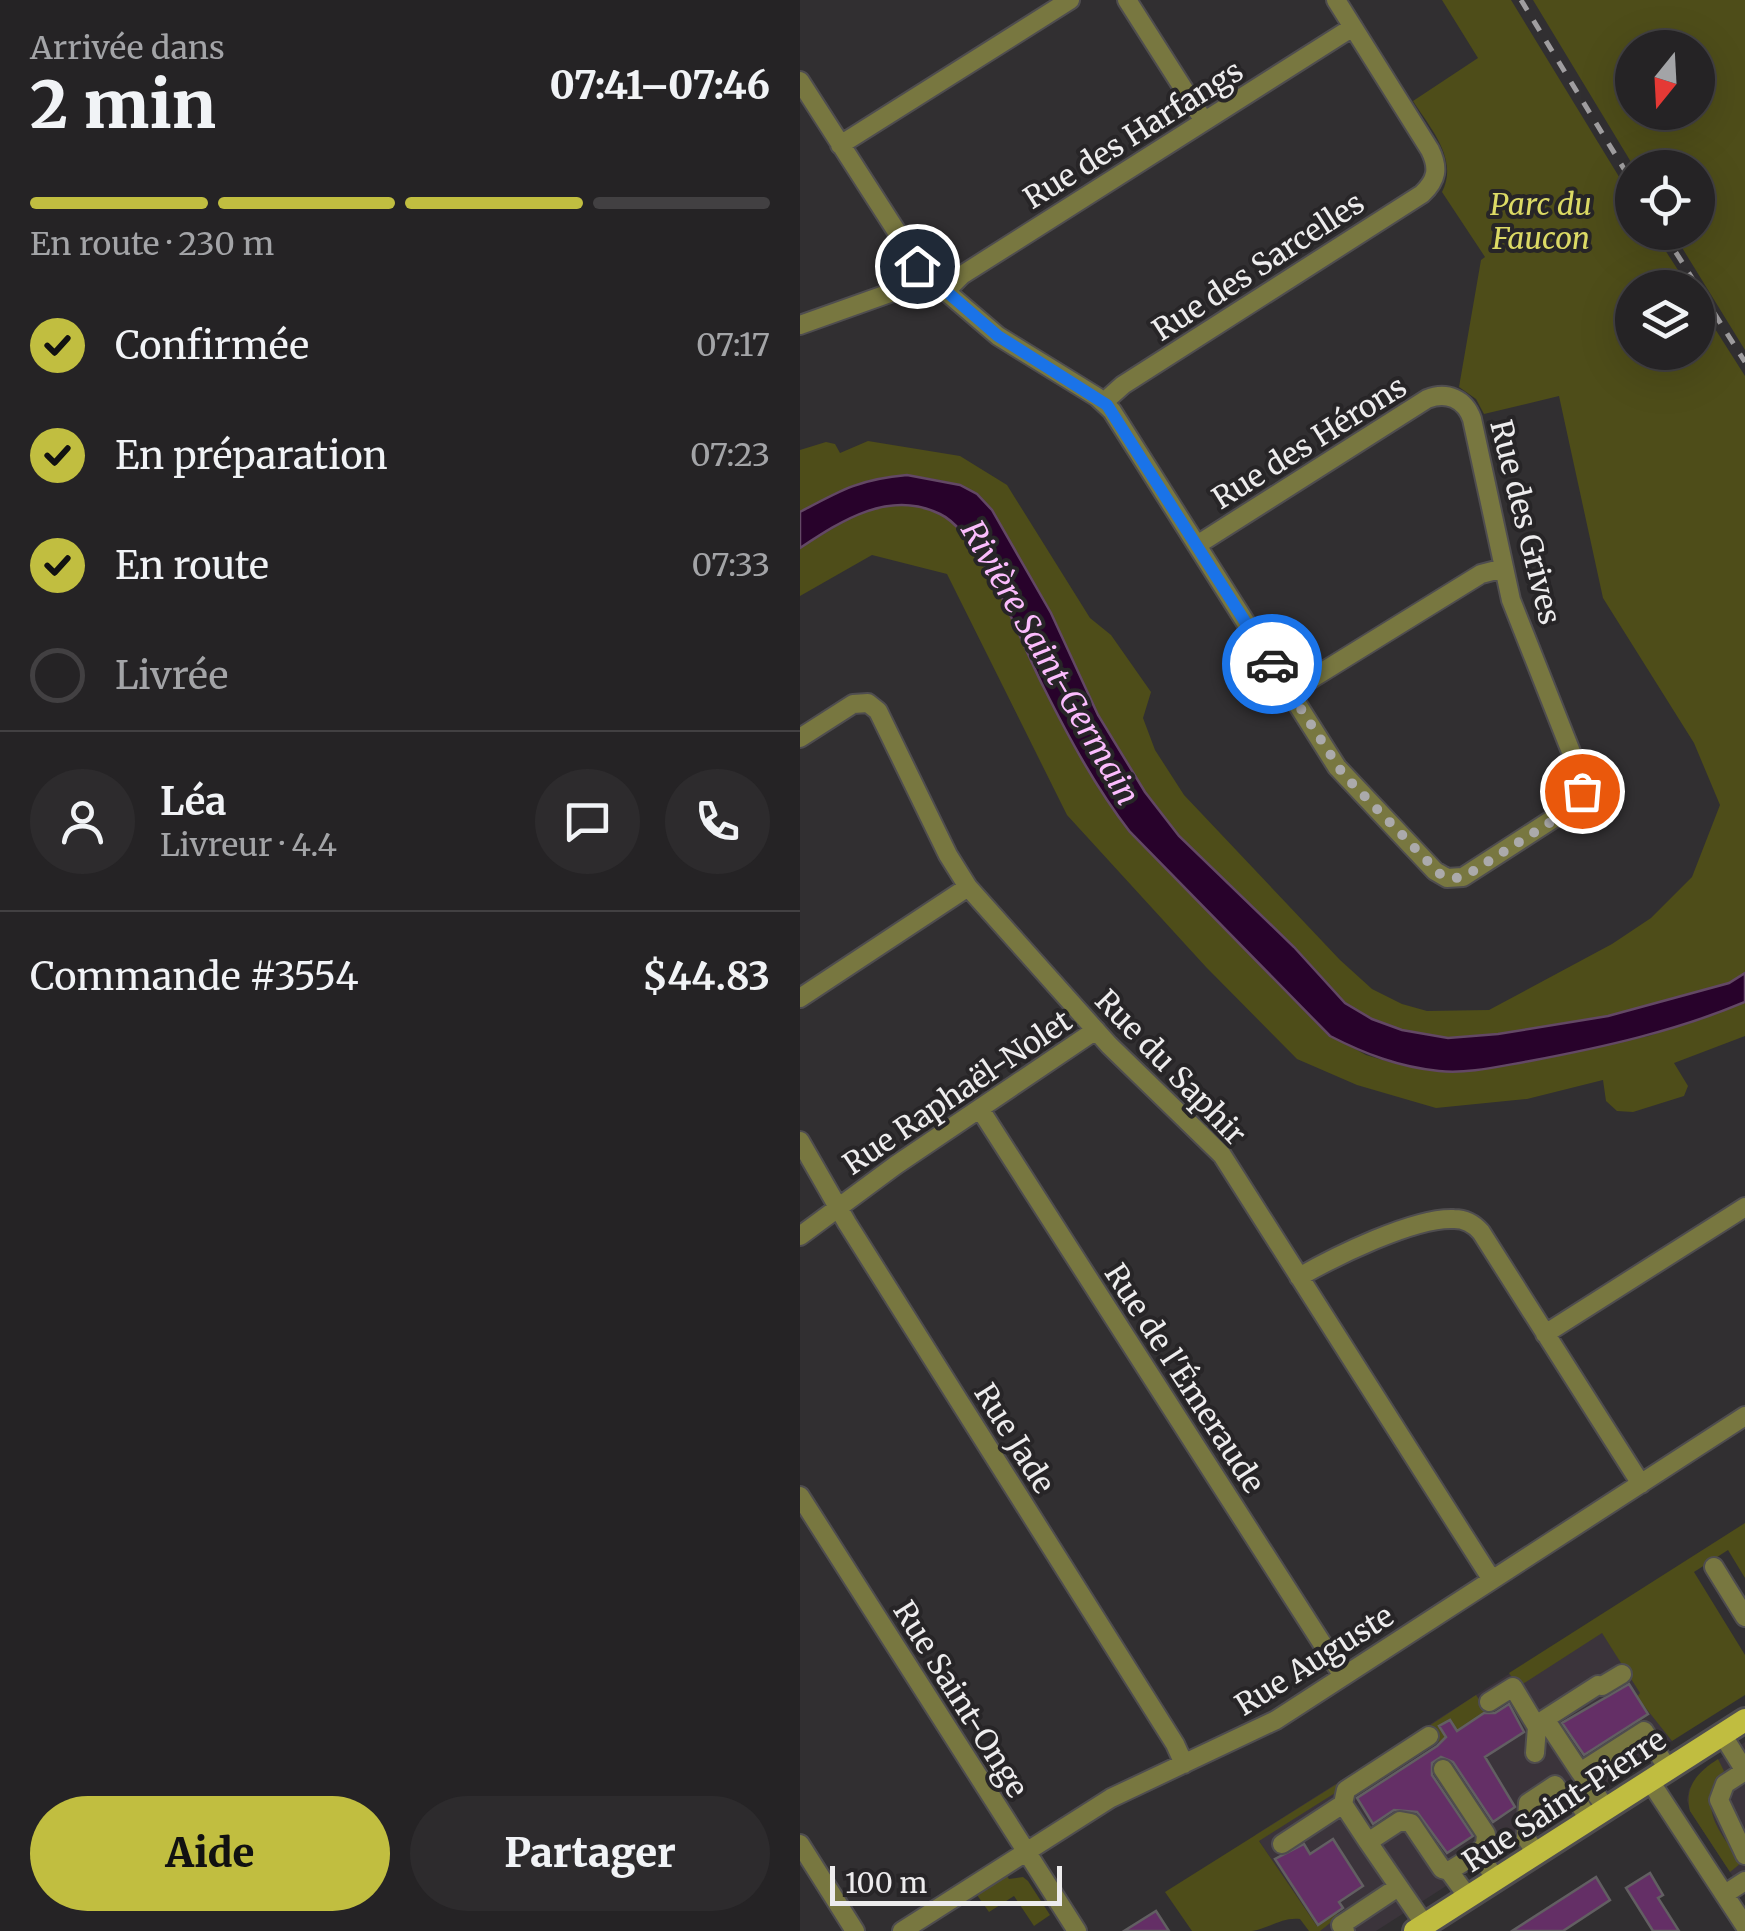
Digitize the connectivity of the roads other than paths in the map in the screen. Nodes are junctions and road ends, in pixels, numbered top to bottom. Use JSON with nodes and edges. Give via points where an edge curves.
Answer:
{"nodes":[{"id":1,"x":1070,"y":0,"type":"edge"},
{"id":2,"x":1127,"y":0,"type":"edge"},
{"id":3,"x":1336,"y":0,"type":"edge"},
{"id":4,"x":1353,"y":27,"type":"junction"},
{"id":5,"x":800,"y":81,"type":"edge"},
{"id":6,"x":1204,"y":121,"type":"junction"},
{"id":7,"x":840,"y":145,"type":"junction"},
{"id":8,"x":928,"y":276,"type":"junction"},
{"id":9,"x":946,"y":291,"type":"junction"},
{"id":10,"x":800,"y":326,"type":"edge"},
{"id":11,"x":1454,"y":398,"type":"joint"},
{"id":12,"x":1104,"y":402,"type":"junction"},
{"id":13,"x":1197,"y":545,"type":"junction"},
{"id":14,"x":1504,"y":568,"type":"junction"},
{"id":15,"x":1290,"y":692,"type":"junction"},
{"id":16,"x":800,"y":738,"type":"edge"},
{"id":17,"x":968,"y":887,"type":"junction"},
{"id":18,"x":800,"y":998,"type":"edge"},
{"id":19,"x":1096,"y":1030,"type":"junction"},
{"id":20,"x":980,"y":1110,"type":"junction"},
{"id":21,"x":800,"y":1141,"type":"edge"},
{"id":22,"x":839,"y":1207,"type":"junction"},
{"id":23,"x":1745,"y":1207,"type":"edge"},
{"id":24,"x":800,"y":1236,"type":"edge"},
{"id":25,"x":1299,"y":1277,"type":"junction"},
{"id":26,"x":1545,"y":1334,"type":"junction"},
{"id":27,"x":1745,"y":1416,"type":"edge"},
{"id":28,"x":1641,"y":1484,"type":"junction"},
{"id":29,"x":800,"y":1496,"type":"edge"},
{"id":30,"x":1714,"y":1567,"type":"dead end"},
{"id":31,"x":1492,"y":1580,"type":"junction"},
{"id":32,"x":1745,"y":1617,"type":"edge"},
{"id":33,"x":1622,"y":1674,"type":"dead end"},
{"id":34,"x":1343,"y":1676,"type":"junction"},
{"id":35,"x":1489,"y":1702,"type":"dead end"},
{"id":36,"x":1745,"y":1720,"type":"edge"},
{"id":37,"x":1722,"y":1734,"type":"junction"},
{"id":38,"x":1429,"y":1736,"type":"dead end"},
{"id":39,"x":1535,"y":1752,"type":"dead end"},
{"id":40,"x":1184,"y":1764,"type":"junction"},
{"id":41,"x":1443,"y":1770,"type":"dead end"},
{"id":42,"x":1580,"y":1772,"type":"junction"},
{"id":43,"x":1659,"y":1775,"type":"junction"},
{"id":44,"x":1343,"y":1804,"type":"junction"},
{"id":45,"x":1598,"y":1814,"type":"junction"},
{"id":46,"x":1740,"y":1823,"type":"edge"},
{"id":47,"x":1368,"y":1842,"type":"junction"},
{"id":48,"x":800,"y":1844,"type":"edge"},
{"id":49,"x":1282,"y":1844,"type":"dead end"},
{"id":50,"x":1026,"y":1852,"type":"junction"},
{"id":51,"x":1478,"y":1852,"type":"junction"},
{"id":52,"x":1536,"y":1854,"type":"junction"},
{"id":53,"x":1745,"y":1855,"type":"edge"},
{"id":54,"x":1449,"y":1871,"type":"junction"},
{"id":55,"x":1496,"y":1879,"type":"junction"},
{"id":56,"x":1745,"y":1881,"type":"edge"},
{"id":57,"x":1398,"y":1888,"type":"junction"},
{"id":58,"x":1724,"y":1894,"type":"junction"},
{"id":59,"x":1468,"y":1897,"type":"junction"},
{"id":60,"x":1745,"y":1926,"type":"edge"},
{"id":61,"x":1423,"y":1928,"type":"edge"},
{"id":62,"x":855,"y":1931,"type":"edge"},
{"id":63,"x":902,"y":1931,"type":"edge"},
{"id":64,"x":1077,"y":1931,"type":"edge"},
{"id":65,"x":1346,"y":1931,"type":"edge"}],
"edges":[{"from":1,"to":7,"type":"street"},
{"from":2,"to":6,"type":"street"},
{"from":3,"to":4,"type":"street"},
{"from":4,"to":6,"type":"street","name":"Rue des Harfangs"},
{"from":4,"to":12,"type":"street","name":"Rue des Sarcelles","via":[[1430,150],[1437,173],[1422,194]]},
{"from":5,"to":7,"type":"street"},
{"from":6,"to":9,"type":"street","name":"Rue des Harfangs"},
{"from":7,"to":8,"type":"street"},
{"from":8,"to":9,"type":"street"},
{"from":8,"to":10,"type":"street"},
{"from":9,"to":12,"type":"street","via":[[998,336]]},
{"from":11,"to":13,"type":"street","name":"Rue des Hérons","via":[[1427,399]]},
{"from":11,"to":14,"type":"street","name":"Rue des Grives","via":[[1472,419]]},
{"from":12,"to":13,"type":"street"},
{"from":13,"to":15,"type":"street"},
{"from":14,"to":15,"type":"street","via":[[1481,574]]},
{"from":14,"to":15,"type":"street","name":"Rue des Grives","via":[[1582,791],[1565,813],[1470,873],[1448,878],[1428,865],[1343,774]]},
{"from":16,"to":17,"type":"street","name":"Rue du Saphir","via":[[853,704],[868,703]]},
{"from":17,"to":18,"type":"street"},
{"from":17,"to":19,"type":"street","name":"Rue du Saphir"},
{"from":19,"to":20,"type":"street","name":"Rue Raphaël-Nolet"},
{"from":19,"to":25,"type":"street","name":"Rue du Saphir","via":[[1222,1155]]},
{"from":20,"to":22,"type":"street","name":"Rue Raphaël-Nolet"},
{"from":20,"to":34,"type":"street","name":"Rue de l'Émeraude"},
{"from":21,"to":22,"type":"street","name":"Rue Jade"},
{"from":22,"to":24,"type":"street","name":"Rue Raphaël-Nolet"},
{"from":22,"to":40,"type":"street","name":"Rue Jade"},
{"from":23,"to":26,"type":"street"},
{"from":25,"to":26,"type":"street","via":[[1394,1232],[1462,1220],[1482,1232]]},
{"from":25,"to":31,"type":"street","name":"Rue du Saphir"},
{"from":26,"to":28,"type":"street"},
{"from":27,"to":28,"type":"street","name":"Rue Auguste"},
{"from":28,"to":31,"type":"street","name":"Rue Auguste"},
{"from":29,"to":50,"type":"street","name":"Rue Saint-Onge"},
{"from":30,"to":32,"type":"street"},
{"from":31,"to":34,"type":"street","name":"Rue Auguste"},
{"from":33,"to":42,"type":"street","via":[[1545,1718]]},
{"from":34,"to":40,"type":"street","name":"Rue Auguste","via":[[1258,1730]]},
{"from":35,"to":39,"type":"street","via":[[1513,1688],[1536,1724]]},
{"from":36,"to":37,"type":"main road","name":"Rue Saint-Pierre"},
{"from":37,"to":43,"type":"main road","name":"Rue Saint-Pierre"},
{"from":37,"to":46,"type":"street","via":[[1745,1771],[1725,1784],[1720,1806]]},
{"from":38,"to":44,"type":"street","via":[[1346,1790]]},
{"from":40,"to":50,"type":"street","name":"Rue Auguste","via":[[1111,1798]]},
{"from":41,"to":51,"type":"street","via":[[1486,1834]]},
{"from":42,"to":43,"type":"street","via":[[1644,1731]]},
{"from":42,"to":45,"type":"street"},
{"from":43,"to":45,"type":"main road","name":"Rue Saint-Pierre"},
{"from":43,"to":58,"type":"street"},
{"from":44,"to":47,"type":"street"},
{"from":44,"to":49,"type":"street"},
{"from":45,"to":52,"type":"main road","name":"Rue Saint-Pierre"},
{"from":45,"to":52,"type":"street","via":[[1555,1786],[1528,1804],[1526,1838]]},
{"from":46,"to":53,"type":"street","via":[[1735,1840]]},
{"from":47,"to":54,"type":"street","via":[[1400,1822],[1411,1824]]},
{"from":47,"to":57,"type":"street"},
{"from":48,"to":62,"type":"street"},
{"from":50,"to":63,"type":"street","name":"Rue Auguste"},
{"from":50,"to":64,"type":"street","name":"Rue Saint-Onge"},
{"from":51,"to":54,"type":"street"},
{"from":51,"to":55,"type":"street"},
{"from":52,"to":55,"type":"main road","name":"Rue Saint-Pierre"},
{"from":54,"to":59,"type":"street"},
{"from":55,"to":59,"type":"main road","name":"Rue Saint-Pierre"},
{"from":56,"to":58,"type":"street"},
{"from":57,"to":61,"type":"street"},
{"from":57,"to":65,"type":"street","via":[[1342,1925]]},
{"from":58,"to":60,"type":"street"},
{"from":59,"to":61,"type":"main road","name":"Rue Saint-Pierre"}]}
